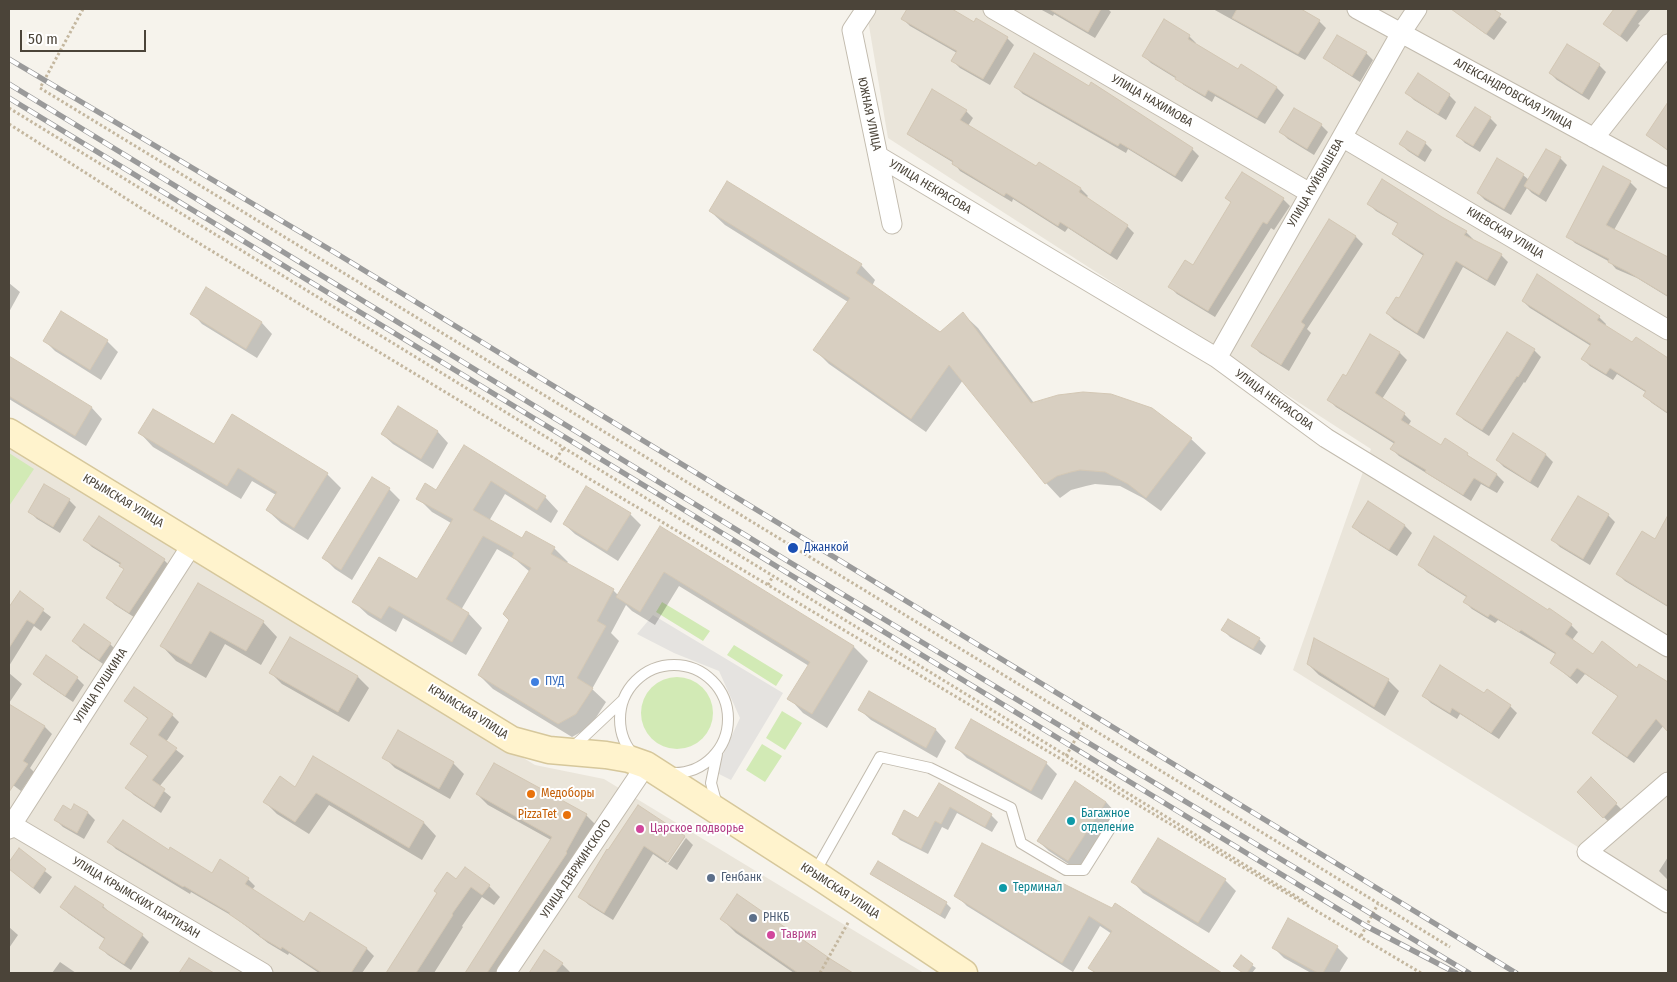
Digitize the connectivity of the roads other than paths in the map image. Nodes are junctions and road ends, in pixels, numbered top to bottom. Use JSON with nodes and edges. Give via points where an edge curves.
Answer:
{"nodes":[{"id":1,"x":866,"y":9,"type":"edge"},
{"id":2,"x":993,"y":9,"type":"edge"},
{"id":3,"x":1357,"y":9,"type":"edge"},
{"id":4,"x":1417,"y":9,"type":"edge"},
{"id":5,"x":1401,"y":33,"type":"junction"},
{"id":6,"x":1668,"y":44,"type":"edge"},
{"id":7,"x":1342,"y":137,"type":"junction"},
{"id":8,"x":1594,"y":138,"type":"junction"},
{"id":9,"x":878,"y":156,"type":"junction"},
{"id":10,"x":1668,"y":178,"type":"edge"},
{"id":11,"x":1310,"y":193,"type":"junction"},
{"id":12,"x":892,"y":224,"type":"dead end"},
{"id":13,"x":1668,"y":330,"type":"edge"},
{"id":14,"x":1217,"y":358,"type":"junction"},
{"id":15,"x":9,"y":432,"type":"edge"},
{"id":16,"x":192,"y":543,"type":"junction"},
{"id":17,"x":1668,"y":647,"type":"edge"},
{"id":18,"x":624,"y":699,"type":"junction"},
{"id":19,"x":568,"y":752,"type":"junction"},
{"id":20,"x":717,"y":752,"type":"junction"},
{"id":21,"x":646,"y":765,"type":"junction"},
{"id":22,"x":1668,"y":782,"type":"edge"},
{"id":23,"x":720,"y":813,"type":"junction"},
{"id":24,"x":1116,"y":819,"type":"dead end"},
{"id":25,"x":10,"y":825,"type":"edge"},
{"id":26,"x":814,"y":873,"type":"junction"},
{"id":27,"x":1668,"y":903,"type":"edge"},
{"id":28,"x":263,"y":973,"type":"edge"},
{"id":29,"x":506,"y":973,"type":"edge"},
{"id":30,"x":964,"y":973,"type":"edge"}],
"edges":[{"from":1,"to":9,"type":"street","name":"ЮЖНАЯ УЛИЦА","via":[[852,30]]},
{"from":2,"to":11,"type":"street","name":"УЛИЦА НАХИМОВА"},
{"from":3,"to":5,"type":"street","name":"АЛЕКСАНДРОВСКАЯ УЛИЦА"},
{"from":4,"to":5,"type":"street","name":"УЛИЦА КУЙБЫШЕВА"},
{"from":5,"to":7,"type":"street","name":"УЛИЦА КУЙБЫШЕВА"},
{"from":5,"to":8,"type":"street","name":"АЛЕКСАНДРОВСКАЯ УЛИЦА"},
{"from":6,"to":8,"type":"street"},
{"from":7,"to":11,"type":"street","name":"УЛИЦА КУЙБЫШЕВА"},
{"from":7,"to":13,"type":"street","name":"КИЕВСКАЯ УЛИЦА"},
{"from":8,"to":10,"type":"street","name":"АЛЕКСАНДРОВСКАЯ УЛИЦА"},
{"from":9,"to":12,"type":"street","name":"ЮЖНАЯ УЛИЦА"},
{"from":9,"to":14,"type":"street","name":"УЛИЦА НЕКРАСОВА"},
{"from":11,"to":14,"type":"street","name":"УЛИЦА КУЙБЫШЕВА"},
{"from":14,"to":17,"type":"street","name":"УЛИЦА НЕКРАСОВА","via":[[1326,438]]},
{"from":15,"to":16,"type":"main road","name":"КРЫМСКАЯ УЛИЦА"},
{"from":16,"to":19,"type":"main road","name":"КРЫМСКАЯ УЛИЦА","via":[[512,740]]},
{"from":16,"to":25,"type":"street","name":"УЛИЦА ПУШКИНА"},
{"from":18,"to":19,"type":"lane"},
{"from":18,"to":20,"type":"lane","via":[[630,687],[650,670],[676,664],[701,671],[720,689],[727,708],[728,728]]},
{"from":18,"to":21,"type":"lane","via":[[620,718],[623,736],[632,753]]},
{"from":19,"to":21,"type":"main road","name":"КРЫМСКАЯ УЛИЦА","via":[[606,755]]},
{"from":20,"to":21,"type":"lane","via":[[708,762],[684,772],[665,772]]},
{"from":20,"to":23,"type":"lane","via":[[711,783]]},
{"from":21,"to":23,"type":"main road","name":"КРЫМСКАЯ УЛИЦА"},
{"from":21,"to":29,"type":"street","name":"УЛИЦА ДЗЕРЖИНСКОГО"},
{"from":22,"to":27,"type":"street","via":[[1587,852]]},
{"from":23,"to":26,"type":"main road","name":"КРЫМСКАЯ УЛИЦА"},
{"from":24,"to":26,"type":"lane","via":[[1084,870],[1066,870],[1021,843],[1011,808],[930,768],[880,757]]},
{"from":25,"to":28,"type":"street","name":"УЛИЦА КРЫМСКИХ ПАРТИЗАН"},
{"from":26,"to":30,"type":"main road","name":"КРЫМСКАЯ УЛИЦА"}]}
